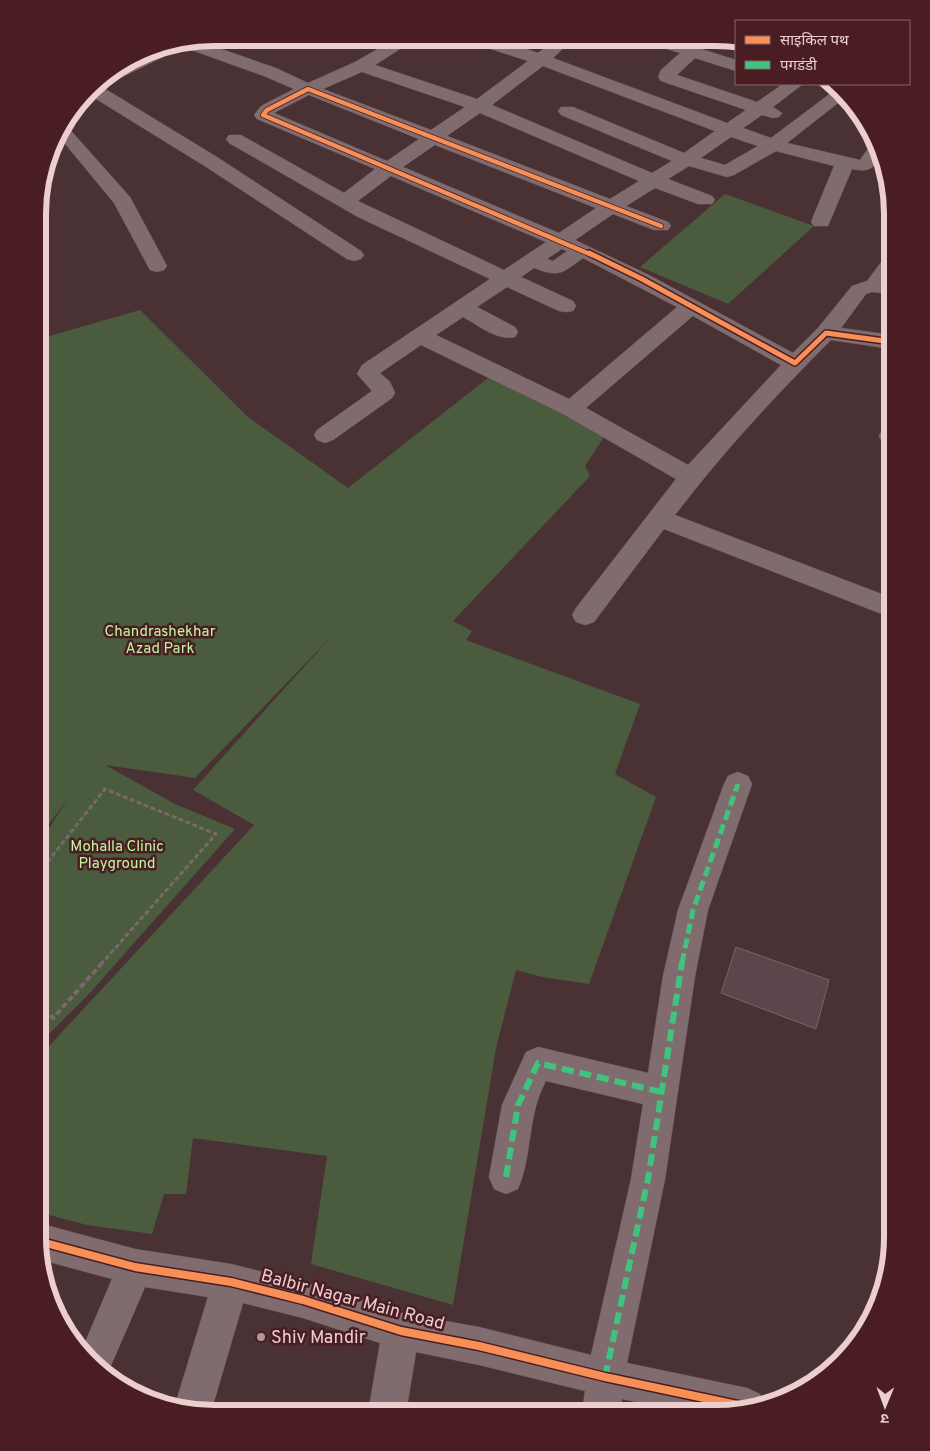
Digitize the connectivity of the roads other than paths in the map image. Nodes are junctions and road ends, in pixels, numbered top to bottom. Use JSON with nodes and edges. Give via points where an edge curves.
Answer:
{"nodes":[{"id":1,"x":501,"y":46,"type":"edge"},
{"id":2,"x":557,"y":46,"type":"edge"},
{"id":3,"x":677,"y":46,"type":"edge"},
{"id":4,"x":202,"y":47,"type":"edge"},
{"id":5,"x":394,"y":47,"type":"edge"},
{"id":6,"x":693,"y":51,"type":"junction"},
{"id":7,"x":541,"y":60,"type":"junction"},
{"id":8,"x":361,"y":66,"type":"junction"},
{"id":9,"x":735,"y":66,"type":"edge"},
{"id":10,"x":606,"y":82,"type":"junction"},
{"id":11,"x":432,"y":88,"type":"junction"},
{"id":12,"x":308,"y":89,"type":"junction"},
{"id":13,"x":815,"y":91,"type":"edge"},
{"id":14,"x":98,"y":93,"type":"edge"},
{"id":15,"x":479,"y":106,"type":"junction"},
{"id":16,"x":402,"y":109,"type":"junction"},
{"id":17,"x":761,"y":109,"type":"junction"},
{"id":18,"x":567,"y":111,"type":"junction"},
{"id":19,"x":803,"y":122,"type":"junction"},
{"id":20,"x":731,"y":129,"type":"junction"},
{"id":21,"x":538,"y":131,"type":"junction"},
{"id":22,"x":67,"y":135,"type":"edge"},
{"id":23,"x":435,"y":137,"type":"junction"},
{"id":24,"x":235,"y":139,"type":"dead end"},
{"id":25,"x":773,"y":145,"type":"junction"},
{"id":26,"x":873,"y":155,"type":"edge"},
{"id":27,"x":686,"y":160,"type":"junction"},
{"id":28,"x":845,"y":164,"type":"junction"},
{"id":29,"x":388,"y":168,"type":"junction"},
{"id":30,"x":652,"y":180,"type":"junction"},
{"id":31,"x":704,"y":200,"type":"dead end"},
{"id":32,"x":345,"y":202,"type":"junction"},
{"id":33,"x":609,"y":208,"type":"junction"},
{"id":34,"x":821,"y":222,"type":"dead end"},
{"id":35,"x":662,"y":226,"type":"dead end"},
{"id":36,"x":561,"y":241,"type":"junction"},
{"id":37,"x":582,"y":250,"type":"junction"},
{"id":38,"x":354,"y":256,"type":"dead end"},
{"id":39,"x":532,"y":260,"type":"junction"},
{"id":40,"x":158,"y":266,"type":"dead end"},
{"id":41,"x":505,"y":278,"type":"junction"},
{"id":42,"x":883,"y":287,"type":"edge"},
{"id":43,"x":566,"y":306,"type":"dead end"},
{"id":44,"x":691,"y":306,"type":"junction"},
{"id":45,"x":461,"y":307,"type":"junction"},
{"id":46,"x":507,"y":332,"type":"dead end"},
{"id":47,"x":826,"y":333,"type":"junction"},
{"id":48,"x":420,"y":336,"type":"junction"},
{"id":49,"x":884,"y":341,"type":"edge"},
{"id":50,"x":795,"y":363,"type":"junction"},
{"id":51,"x":571,"y":409,"type":"junction"},
{"id":52,"x":325,"y":435,"type":"dead end"},
{"id":53,"x":691,"y":477,"type":"junction"},
{"id":54,"x":659,"y":518,"type":"junction"},
{"id":55,"x":884,"y":605,"type":"edge"},
{"id":56,"x":586,"y":615,"type":"dead end"},
{"id":57,"x":738,"y":784,"type":"dead end"},
{"id":58,"x":662,"y":1092,"type":"junction"},
{"id":59,"x":506,"y":1178,"type":"dead end"},
{"id":60,"x":47,"y":1243,"type":"edge"},
{"id":61,"x":134,"y":1267,"type":"junction"},
{"id":62,"x":231,"y":1282,"type":"junction"},
{"id":63,"x":401,"y":1331,"type":"junction"},
{"id":64,"x":98,"y":1358,"type":"edge"},
{"id":65,"x":605,"y":1377,"type":"junction"},
{"id":66,"x":195,"y":1403,"type":"edge"},
{"id":67,"x":730,"y":1404,"type":"edge"},
{"id":68,"x":388,"y":1405,"type":"edge"},
{"id":69,"x":602,"y":1405,"type":"edge"}],
"edges":[{"from":1,"to":7,"type":"street"},
{"from":2,"to":7,"type":"street"},
{"from":3,"to":6,"type":"street"},
{"from":4,"to":12,"type":"street"},
{"from":5,"to":8,"type":"street"},
{"from":6,"to":9,"type":"street"},
{"from":6,"to":17,"type":"street","via":[[666,74],[667,77]]},
{"from":7,"to":10,"type":"street"},
{"from":7,"to":15,"type":"street"},
{"from":8,"to":11,"type":"street"},
{"from":8,"to":12,"type":"street"},
{"from":10,"to":18,"type":"street"},
{"from":10,"to":20,"type":"street"},
{"from":11,"to":15,"type":"street"},
{"from":11,"to":16,"type":"street"},
{"from":12,"to":16,"type":"street"},
{"from":12,"to":29,"type":"street","via":[[266,110],[263,115]]},
{"from":13,"to":17,"type":"street"},
{"from":13,"to":19,"type":"street"},
{"from":14,"to":38,"type":"street","via":[[210,161]]},
{"from":15,"to":21,"type":"street"},
{"from":15,"to":23,"type":"street"},
{"from":16,"to":23,"type":"street"},
{"from":17,"to":19,"type":"street"},
{"from":17,"to":20,"type":"street"},
{"from":18,"to":21,"type":"street"},
{"from":18,"to":27,"type":"street"},
{"from":19,"to":25,"type":"street"},
{"from":20,"to":25,"type":"street"},
{"from":20,"to":27,"type":"street"},
{"from":21,"to":30,"type":"street"},
{"from":22,"to":40,"type":"street","via":[[123,201]]},
{"from":23,"to":29,"type":"street"},
{"from":23,"to":33,"type":"street"},
{"from":24,"to":32,"type":"street"},
{"from":25,"to":27,"type":"street","via":[[727,172]]},
{"from":25,"to":28,"type":"street"},
{"from":26,"to":28,"type":"street","via":[[865,166]]},
{"from":27,"to":30,"type":"street"},
{"from":28,"to":34,"type":"street"},
{"from":29,"to":32,"type":"street"},
{"from":29,"to":36,"type":"street"},
{"from":30,"to":31,"type":"street"},
{"from":30,"to":33,"type":"street"},
{"from":32,"to":41,"type":"street"},
{"from":33,"to":35,"type":"street"},
{"from":33,"to":36,"type":"street"},
{"from":36,"to":37,"type":"street"},
{"from":36,"to":39,"type":"street"},
{"from":37,"to":39,"type":"street","via":[[556,269]]},
{"from":37,"to":44,"type":"street"},
{"from":39,"to":41,"type":"street"},
{"from":41,"to":43,"type":"street"},
{"from":41,"to":45,"type":"street"},
{"from":42,"to":47,"type":"street","via":[[860,290]]},
{"from":44,"to":50,"type":"street"},
{"from":44,"to":51,"type":"street"},
{"from":45,"to":46,"type":"street"},
{"from":45,"to":48,"type":"street"},
{"from":47,"to":49,"type":"street"},
{"from":47,"to":50,"type":"street"},
{"from":48,"to":51,"type":"street"},
{"from":48,"to":52,"type":"street","via":[[368,372],[384,393]]},
{"from":50,"to":53,"type":"street"},
{"from":51,"to":53,"type":"street"},
{"from":53,"to":54,"type":"street"},
{"from":54,"to":55,"type":"street"},
{"from":54,"to":56,"type":"street"},
{"from":57,"to":58,"type":"street","via":[[693,910],[679,976]]},
{"from":58,"to":59,"type":"street","via":[[538,1063],[524,1085],[515,1110]]},
{"from":58,"to":65,"type":"street","via":[[648,1179]]},
{"from":60,"to":61,"type":"street","name":"Balbir Nagar Main Road"},
{"from":61,"to":62,"type":"street","name":"Balbir Nagar Main Road"},
{"from":61,"to":64,"type":"street"},
{"from":62,"to":63,"type":"street","name":"Balbir Nagar Main Road"},
{"from":62,"to":66,"type":"street"},
{"from":63,"to":65,"type":"street","name":"Balbir Nagar Main Road","via":[[479,1346]]},
{"from":63,"to":68,"type":"street"},
{"from":65,"to":67,"type":"street","name":"Balbir Nagar Main Road"},
{"from":65,"to":69,"type":"street"}]}
